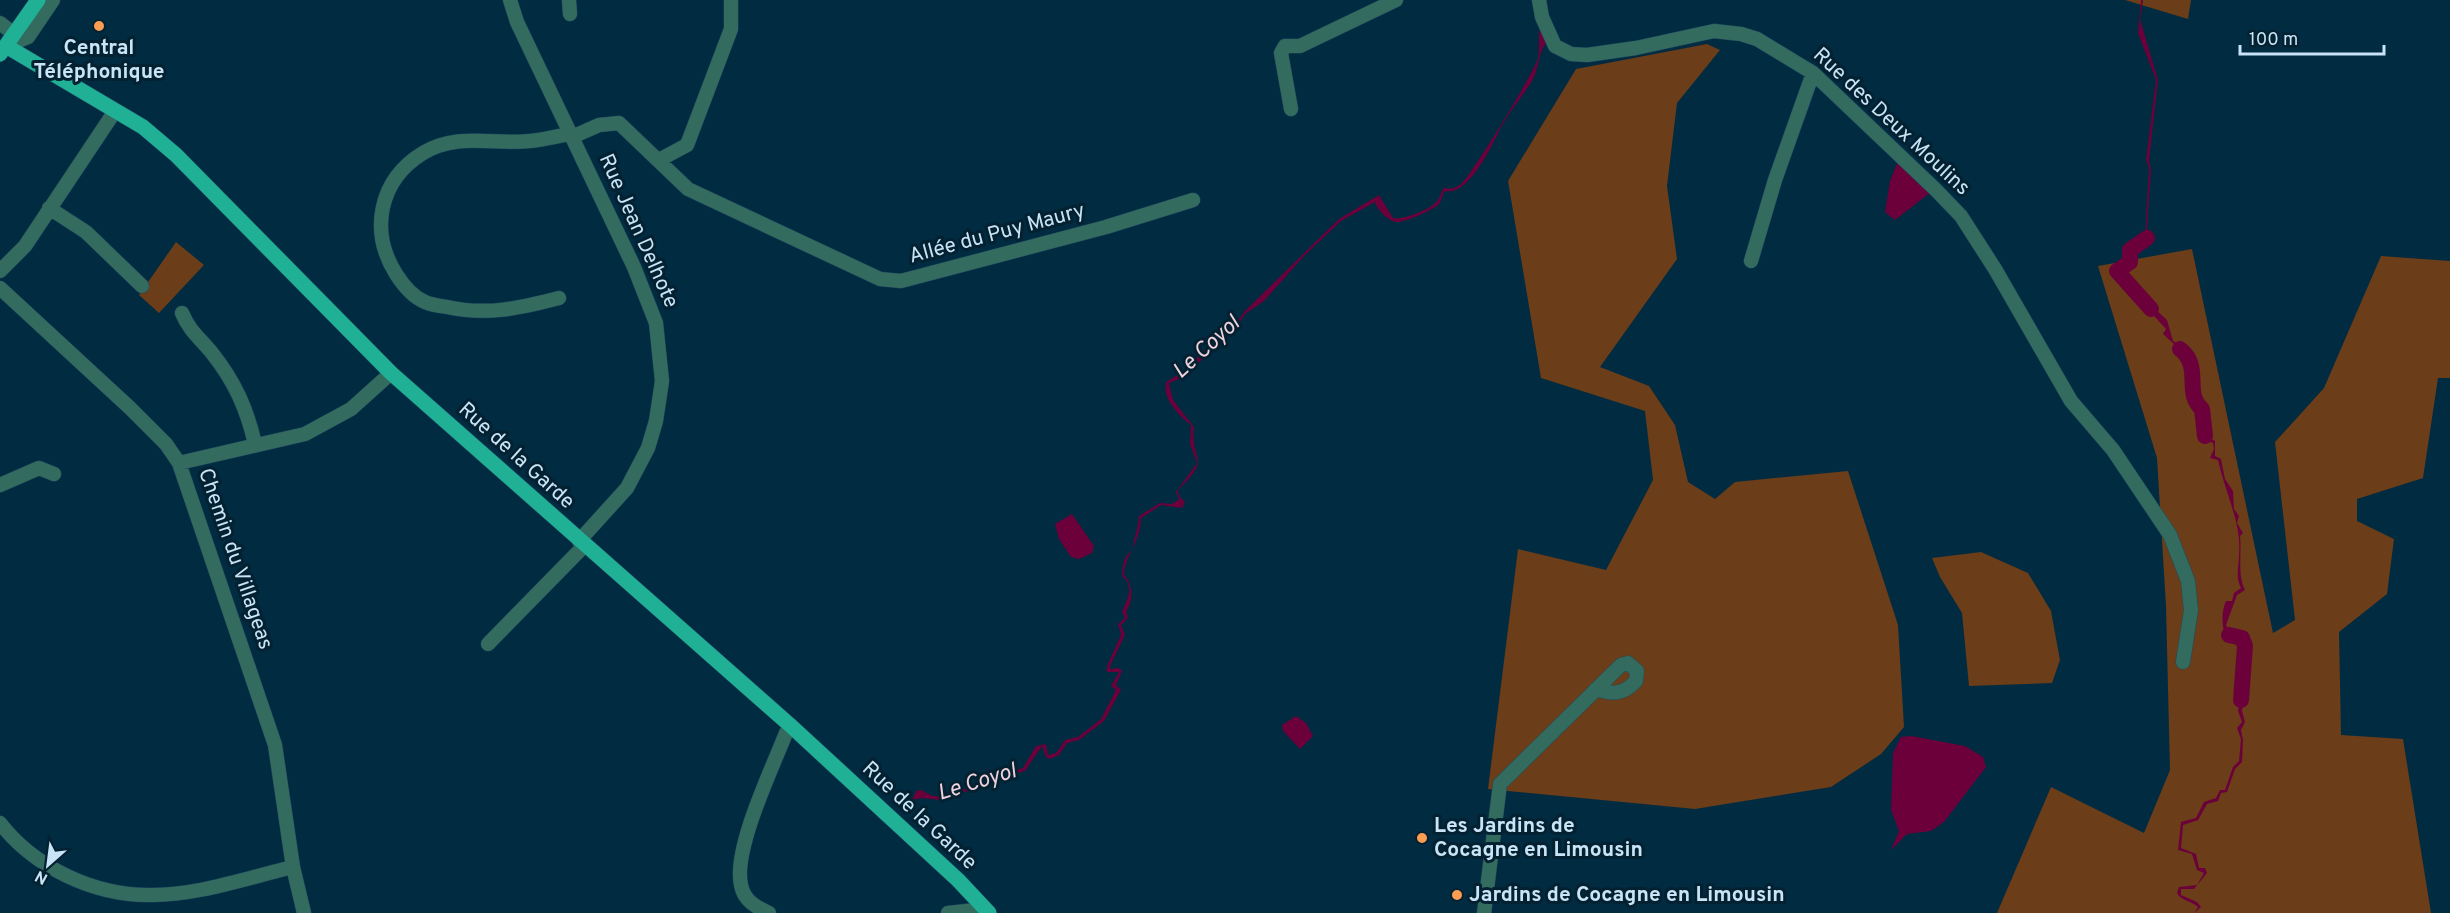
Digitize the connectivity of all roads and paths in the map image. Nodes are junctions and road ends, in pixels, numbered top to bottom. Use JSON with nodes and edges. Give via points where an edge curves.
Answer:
{"nodes":[{"id":1,"x":38,"y":0,"type":"edge"},
{"id":2,"x":53,"y":0,"type":"edge"},
{"id":3,"x":510,"y":0,"type":"edge"},
{"id":4,"x":731,"y":0,"type":"edge"},
{"id":5,"x":1396,"y":0,"type":"edge"},
{"id":6,"x":1539,"y":0,"type":"edge"},
{"id":7,"x":0,"y":23,"type":"edge"},
{"id":8,"x":7,"y":45,"type":"edge"},
{"id":9,"x":1813,"y":73,"type":"junction"},
{"id":10,"x":1291,"y":109,"type":"dead end"},
{"id":11,"x":115,"y":111,"type":"junction"},
{"id":12,"x":571,"y":135,"type":"junction"},
{"id":13,"x":659,"y":160,"type":"junction"},
{"id":14,"x":1193,"y":200,"type":"dead end"},
{"id":15,"x":49,"y":208,"type":"junction"},
{"id":16,"x":1751,"y":261,"type":"dead end"},
{"id":17,"x":0,"y":271,"type":"edge"},
{"id":18,"x":142,"y":286,"type":"dead end"},
{"id":19,"x":0,"y":288,"type":"edge"},
{"id":20,"x":559,"y":298,"type":"dead end"},
{"id":21,"x":182,"y":313,"type":"dead end"},
{"id":22,"x":391,"y":373,"type":"junction"},
{"id":23,"x":255,"y":444,"type":"junction"},
{"id":24,"x":179,"y":463,"type":"junction"},
{"id":25,"x":54,"y":474,"type":"dead end"},
{"id":26,"x":0,"y":485,"type":"edge"},
{"id":27,"x":581,"y":543,"type":"junction"},
{"id":28,"x":488,"y":644,"type":"dead end"},
{"id":29,"x":2183,"y":662,"type":"dead end"},
{"id":30,"x":1596,"y":689,"type":"dead end"},
{"id":31,"x":791,"y":726,"type":"junction"},
{"id":32,"x":0,"y":823,"type":"edge"},
{"id":33,"x":293,"y":867,"type":"junction"},
{"id":34,"x":987,"y":911,"type":"edge"},
{"id":35,"x":304,"y":913,"type":"edge"},
{"id":36,"x":769,"y":913,"type":"edge"},
{"id":37,"x":948,"y":913,"type":"edge"},
{"id":38,"x":1484,"y":913,"type":"edge"}],
"edges":[{"from":1,"to":8,"type":"main road"},
{"from":2,"to":8,"type":"street","via":[[28,37]]},
{"from":3,"to":12,"type":"street","name":"Rue Jean Delhote"},
{"from":4,"to":13,"type":"street","via":[[730,29],[687,145]]},
{"from":5,"to":10,"type":"street","via":[[1300,46],[1285,46],[1281,53]]},
{"from":6,"to":9,"type":"street","name":"Rue des Deux Moulins","via":[[1542,17],[1556,46],[1571,54],[1587,55],[1714,31],[1741,33]]},
{"from":7,"to":8,"type":"street"},
{"from":8,"to":11,"type":"main road","name":"Rue de la Garde"},
{"from":9,"to":16,"type":"street"},
{"from":9,"to":29,"type":"street","name":"Rue des Deux Moulins","via":[[1961,216],[2071,401],[2113,450],[2170,535],[2188,581],[2191,610]]},
{"from":11,"to":15,"type":"street"},
{"from":11,"to":22,"type":"main road","name":"Rue de la Garde","via":[[176,155]]},
{"from":12,"to":13,"type":"street","name":"Allée du Puy Maury","via":[[619,123]]},
{"from":12,"to":20,"type":"street","via":[[529,141],[463,140],[424,152],[397,173],[382,207],[380,238],[389,263],[403,286],[424,302],[489,312]]},
{"from":12,"to":27,"type":"street","name":"Rue Jean Delhote","via":[[657,323],[662,381],[648,448],[627,488]]},
{"from":13,"to":14,"type":"street","name":"Allée du Puy Maury","via":[[688,189],[880,279],[901,281]]},
{"from":15,"to":17,"type":"street","via":[[25,246]]},
{"from":15,"to":18,"type":"street","via":[[86,232]]},
{"from":19,"to":24,"type":"street","name":"Chemin du Villageas","via":[[130,408]]},
{"from":21,"to":23,"type":"street","via":[[190,331],[231,378],[248,411]]},
{"from":22,"to":23,"type":"street","via":[[328,424],[305,434]]},
{"from":22,"to":27,"type":"main road","name":"Rue de la Garde"},
{"from":23,"to":24,"type":"street"},
{"from":24,"to":33,"type":"street","name":"Chemin du Villageas","via":[[275,746]]},
{"from":25,"to":26,"type":"street","via":[[39,468]]},
{"from":27,"to":28,"type":"street","name":"Rue Jean Delhote"},
{"from":27,"to":31,"type":"main road","name":"Rue de la Garde"},
{"from":30,"to":38,"type":"street","via":[[1500,784]]},
{"from":31,"to":34,"type":"main road","name":"Rue de la Garde","via":[[942,864]]},
{"from":31,"to":36,"type":"street","via":[[741,854],[741,885],[751,904]]},
{"from":32,"to":33,"type":"street","via":[[38,860],[110,891],[148,896],[178,893]]},
{"from":33,"to":35,"type":"street","name":"Chemin du Villageas"},
{"from":34,"to":37,"type":"street"}]}
